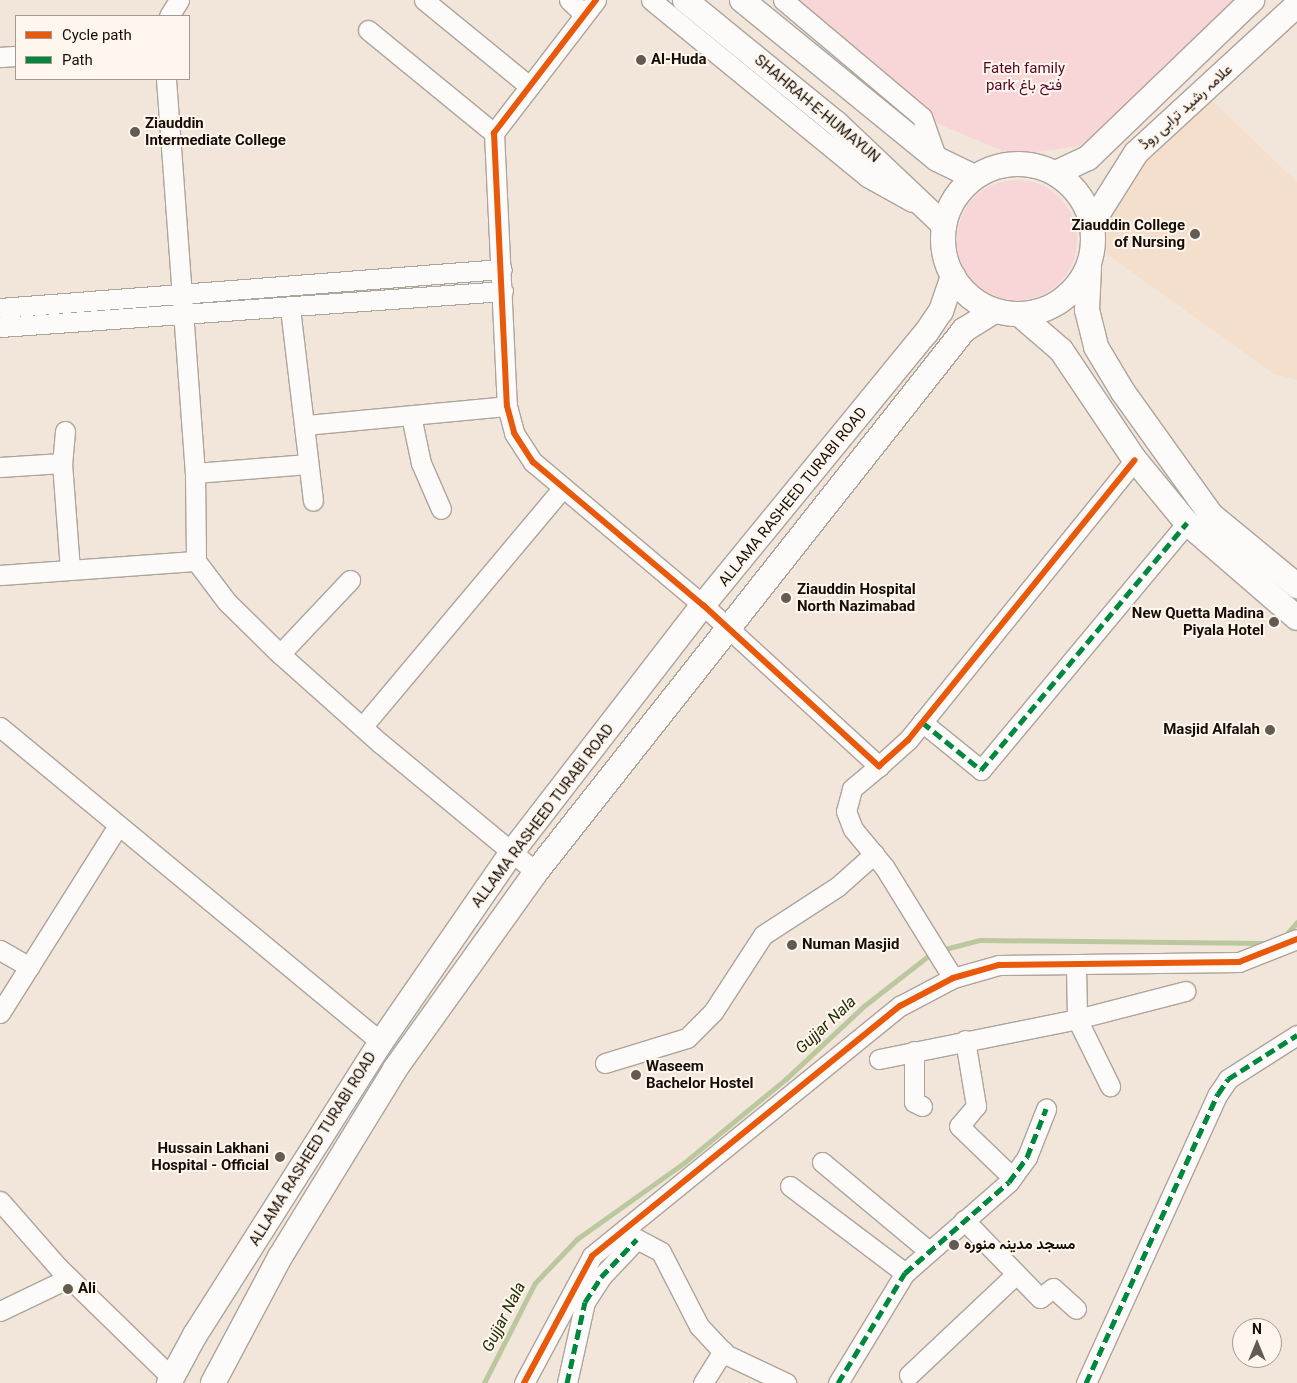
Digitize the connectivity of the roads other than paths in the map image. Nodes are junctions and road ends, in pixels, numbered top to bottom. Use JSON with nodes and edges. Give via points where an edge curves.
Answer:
{"nodes":[{"id":1,"x":179,"y":0,"type":"edge"},
{"id":2,"x":424,"y":0,"type":"edge"},
{"id":3,"x":569,"y":0,"type":"edge"},
{"id":4,"x":651,"y":0,"type":"edge"},
{"id":5,"x":685,"y":0,"type":"edge"},
{"id":6,"x":742,"y":0,"type":"edge"},
{"id":7,"x":782,"y":0,"type":"edge"},
{"id":8,"x":1252,"y":0,"type":"edge"},
{"id":9,"x":1297,"y":5,"type":"edge"},
{"id":10,"x":590,"y":7,"type":"edge"},
{"id":11,"x":170,"y":15,"type":"edge"},
{"id":12,"x":368,"y":30,"type":"dead end"},
{"id":13,"x":15,"y":56,"type":"edge"},
{"id":14,"x":0,"y":57,"type":"edge"},
{"id":15,"x":166,"y":80,"type":"edge"},
{"id":16,"x":529,"y":86,"type":"junction"},
{"id":17,"x":494,"y":134,"type":"junction"},
{"id":18,"x":936,"y":159,"type":"junction"},
{"id":19,"x":1056,"y":173,"type":"junction"},
{"id":20,"x":974,"y":178,"type":"junction"},
{"id":21,"x":926,"y":209,"type":"junction"},
{"id":22,"x":1092,"y":223,"type":"junction"},
{"id":23,"x":944,"y":224,"type":"junction"},
{"id":24,"x":1090,"y":266,"type":"junction"},
{"id":25,"x":501,"y":269,"type":"junction"},
{"id":26,"x":953,"y":276,"type":"junction"},
{"id":27,"x":503,"y":291,"type":"junction"},
{"id":28,"x":182,"y":294,"type":"junction"},
{"id":29,"x":0,"y":308,"type":"edge"},
{"id":30,"x":290,"y":308,"type":"junction"},
{"id":31,"x":995,"y":310,"type":"junction"},
{"id":32,"x":1019,"y":314,"type":"junction"},
{"id":33,"x":184,"y":317,"type":"junction"},
{"id":34,"x":0,"y":327,"type":"edge"},
{"id":35,"x":506,"y":406,"type":"junction"},
{"id":36,"x":411,"y":416,"type":"junction"},
{"id":37,"x":306,"y":425,"type":"junction"},
{"id":38,"x":65,"y":431,"type":"dead end"},
{"id":39,"x":1135,"y":460,"type":"junction"},
{"id":40,"x":62,"y":462,"type":"junction"},
{"id":41,"x":308,"y":464,"type":"junction"},
{"id":42,"x":0,"y":467,"type":"edge"},
{"id":43,"x":196,"y":473,"type":"junction"},
{"id":44,"x":562,"y":489,"type":"junction"},
{"id":45,"x":313,"y":501,"type":"dead end"},
{"id":46,"x":441,"y":509,"type":"dead end"},
{"id":47,"x":1187,"y":523,"type":"junction"},
{"id":48,"x":196,"y":560,"type":"junction"},
{"id":49,"x":70,"y":570,"type":"junction"},
{"id":50,"x":0,"y":575,"type":"edge"},
{"id":51,"x":350,"y":580,"type":"dead end"},
{"id":52,"x":1297,"y":586,"type":"edge"},
{"id":53,"x":703,"y":605,"type":"junction"},
{"id":54,"x":1297,"y":618,"type":"edge"},
{"id":55,"x":728,"y":627,"type":"junction"},
{"id":56,"x":280,"y":654,"type":"junction"},
{"id":57,"x":922,"y":722,"type":"junction"},
{"id":58,"x":0,"y":727,"type":"edge"},
{"id":59,"x":362,"y":727,"type":"junction"},
{"id":60,"x":879,"y":766,"type":"junction"},
{"id":61,"x":117,"y":827,"type":"junction"},
{"id":62,"x":512,"y":852,"type":"junction"},
{"id":63,"x":874,"y":854,"type":"junction"},
{"id":64,"x":536,"y":872,"type":"junction"},
{"id":65,"x":1297,"y":939,"type":"edge"},
{"id":66,"x":0,"y":950,"type":"edge"},
{"id":67,"x":1076,"y":964,"type":"junction"},
{"id":68,"x":29,"y":967,"type":"junction"},
{"id":69,"x":953,"y":978,"type":"junction"},
{"id":70,"x":419,"y":986,"type":"junction"},
{"id":71,"x":1185,"y":991,"type":"dead end"},
{"id":72,"x":443,"y":1002,"type":"junction"},
{"id":73,"x":0,"y":1013,"type":"edge"},
{"id":74,"x":1078,"y":1018,"type":"junction"},
{"id":75,"x":1297,"y":1035,"type":"edge"},
{"id":76,"x":966,"y":1040,"type":"junction"},
{"id":77,"x":381,"y":1042,"type":"junction"},
{"id":78,"x":914,"y":1051,"type":"junction"},
{"id":79,"x":879,"y":1059,"type":"dead end"},
{"id":80,"x":605,"y":1062,"type":"dead end"},
{"id":81,"x":1110,"y":1086,"type":"dead end"},
{"id":82,"x":348,"y":1094,"type":"junction"},
{"id":83,"x":922,"y":1106,"type":"dead end"},
{"id":84,"x":371,"y":1108,"type":"junction"},
{"id":85,"x":1046,"y":1109,"type":"dead end"},
{"id":86,"x":822,"y":1162,"type":"dead end"},
{"id":87,"x":1012,"y":1177,"type":"junction"},
{"id":88,"x":790,"y":1186,"type":"dead end"},
{"id":89,"x":0,"y":1201,"type":"edge"},
{"id":90,"x":964,"y":1220,"type":"junction"},
{"id":91,"x":929,"y":1251,"type":"junction"},
{"id":92,"x":905,"y":1273,"type":"junction"},
{"id":93,"x":1016,"y":1274,"type":"junction"},
{"id":94,"x":70,"y":1278,"type":"junction"},
{"id":95,"x":1076,"y":1309,"type":"dead end"},
{"id":96,"x":0,"y":1310,"type":"edge"},
{"id":97,"x":723,"y":1352,"type":"junction"},
{"id":98,"x":909,"y":1375,"type":"dead end"},
{"id":99,"x":170,"y":1380,"type":"edge"},
{"id":100,"x":213,"y":1383,"type":"edge"},
{"id":101,"x":524,"y":1383,"type":"edge"},
{"id":102,"x":567,"y":1383,"type":"edge"},
{"id":103,"x":703,"y":1383,"type":"edge"},
{"id":104,"x":786,"y":1383,"type":"edge"},
{"id":105,"x":838,"y":1383,"type":"edge"},
{"id":106,"x":1086,"y":1383,"type":"edge"}],
"edges":[{"from":1,"to":11,"type":"street"},
{"from":2,"to":16,"type":"street"},
{"from":3,"to":10,"type":"street"},
{"from":4,"to":21,"type":"street","via":[[866,178]]},
{"from":5,"to":21,"type":"main road","name":"SHAHRAH-E-HUMAYUN","via":[[836,123]]},
{"from":6,"to":18,"type":"main road"},
{"from":7,"to":18,"type":"street","via":[[922,117]]},
{"from":8,"to":19,"type":"main road","name":"علامہ رشید ترابی روڈ","via":[[1088,158]]},
{"from":9,"to":22,"type":"main road","name":"علامہ رشید ترابی روڈ","via":[[1136,153]]},
{"from":10,"to":16,"type":"street"},
{"from":12,"to":17,"type":"street"},
{"from":13,"to":14,"type":"street"},
{"from":15,"to":28,"type":"street"},
{"from":16,"to":17,"type":"street"},
{"from":17,"to":25,"type":"street"},
{"from":18,"to":20,"type":"main road"},
{"from":19,"to":20,"type":"main road","via":[[1014,164]]},
{"from":19,"to":22,"type":"main road","via":[[1085,203]]},
{"from":20,"to":23,"type":"main road","via":[[960,190]]},
{"from":21,"to":23,"type":"main road","name":"SHAHRAH-E-HUMAYUN"},
{"from":22,"to":24,"type":"main road"},
{"from":23,"to":26,"type":"main road","via":[[943,246]]},
{"from":24,"to":32,"type":"main road","via":[[1064,299],[1042,310]]},
{"from":24,"to":52,"type":"main road","via":[[1087,310],[1096,347],[1122,392],[1211,515]]},
{"from":25,"to":27,"type":"street"},
{"from":25,"to":28,"type":"street"},
{"from":26,"to":31,"type":"main road","via":[[973,300]]},
{"from":26,"to":53,"type":"main road","name":"ALLAMA RASHEED TURABI ROAD","via":[[941,311],[926,333]]},
{"from":27,"to":30,"type":"street"},
{"from":27,"to":35,"type":"street"},
{"from":28,"to":29,"type":"street"},
{"from":28,"to":33,"type":"street"},
{"from":30,"to":33,"type":"street"},
{"from":30,"to":37,"type":"street"},
{"from":31,"to":32,"type":"main road"},
{"from":31,"to":55,"type":"main road","name":"ALLAMA RASHEED TURABI ROAD","via":[[964,330]]},
{"from":32,"to":39,"type":"main road","via":[[1061,350]]},
{"from":33,"to":34,"type":"street"},
{"from":33,"to":43,"type":"street"},
{"from":35,"to":36,"type":"street"},
{"from":35,"to":44,"type":"street","via":[[514,433],[533,462]]},
{"from":36,"to":37,"type":"street"},
{"from":36,"to":46,"type":"street","via":[[421,463]]},
{"from":37,"to":41,"type":"street"},
{"from":38,"to":40,"type":"street"},
{"from":39,"to":47,"type":"main road"},
{"from":39,"to":57,"type":"street"},
{"from":40,"to":42,"type":"street"},
{"from":40,"to":49,"type":"street"},
{"from":41,"to":43,"type":"street"},
{"from":41,"to":45,"type":"street"},
{"from":43,"to":48,"type":"street"},
{"from":44,"to":53,"type":"street"},
{"from":44,"to":59,"type":"street"},
{"from":47,"to":54,"type":"main road"},
{"from":47,"to":57,"type":"street","via":[[981,770]]},
{"from":48,"to":49,"type":"street"},
{"from":48,"to":56,"type":"street","via":[[227,602]]},
{"from":49,"to":50,"type":"street"},
{"from":51,"to":56,"type":"street"},
{"from":53,"to":55,"type":"street"},
{"from":53,"to":62,"type":"main road","name":"ALLAMA RASHEED TURABI ROAD"},
{"from":55,"to":60,"type":"street"},
{"from":55,"to":64,"type":"main road","name":"ALLAMA RASHEED TURABI ROAD"},
{"from":56,"to":59,"type":"street"},
{"from":57,"to":60,"type":"street"},
{"from":58,"to":61,"type":"street"},
{"from":59,"to":62,"type":"street"},
{"from":60,"to":63,"type":"street","via":[[852,789],[846,810],[853,829]]},
{"from":61,"to":68,"type":"street"},
{"from":61,"to":77,"type":"street"},
{"from":62,"to":64,"type":"street"},
{"from":62,"to":70,"type":"main road","name":"ALLAMA RASHEED TURABI ROAD"},
{"from":63,"to":69,"type":"street","via":[[926,930]]},
{"from":63,"to":80,"type":"street","via":[[837,886],[763,935],[713,1012],[687,1038]]},
{"from":64,"to":72,"type":"main road","name":"ALLAMA RASHEED TURABI ROAD"},
{"from":65,"to":67,"type":"street","via":[[1251,961]]},
{"from":66,"to":68,"type":"street"},
{"from":67,"to":69,"type":"street","via":[[999,965]]},
{"from":67,"to":74,"type":"street"},
{"from":68,"to":73,"type":"street"},
{"from":69,"to":101,"type":"street","via":[[894,1011],[592,1256]]},
{"from":70,"to":72,"type":"main road"},
{"from":70,"to":77,"type":"main road","name":"ALLAMA RASHEED TURABI ROAD"},
{"from":71,"to":74,"type":"street"},
{"from":72,"to":84,"type":"main road","name":"ALLAMA RASHEED TURABI ROAD"},
{"from":74,"to":76,"type":"street"},
{"from":74,"to":81,"type":"street"},
{"from":75,"to":106,"type":"street","via":[[1228,1079],[1218,1094]]},
{"from":76,"to":78,"type":"street"},
{"from":76,"to":87,"type":"street","via":[[976,1106],[959,1126]]},
{"from":77,"to":82,"type":"main road","name":"ALLAMA RASHEED TURABI ROAD"},
{"from":78,"to":79,"type":"street"},
{"from":78,"to":83,"type":"street","via":[[914,1102]]},
{"from":82,"to":84,"type":"main road"},
{"from":82,"to":99,"type":"main road","name":"ALLAMA RASHEED TURABI ROAD"},
{"from":84,"to":100,"type":"main road","name":"ALLAMA RASHEED TURABI ROAD","via":[[280,1257]]},
{"from":85,"to":87,"type":"street","via":[[1027,1157]]},
{"from":86,"to":91,"type":"street"},
{"from":87,"to":90,"type":"street"},
{"from":88,"to":92,"type":"street"},
{"from":89,"to":94,"type":"street"},
{"from":90,"to":91,"type":"street"},
{"from":90,"to":93,"type":"street"},
{"from":91,"to":92,"type":"street"},
{"from":92,"to":105,"type":"street"},
{"from":93,"to":95,"type":"street","via":[[1040,1298],[1053,1288]]},
{"from":93,"to":98,"type":"street"},
{"from":94,"to":96,"type":"street"},
{"from":94,"to":99,"type":"street"},
{"from":97,"to":102,"type":"street","via":[[700,1326],[660,1252],[637,1239],[601,1278],[585,1302]]},
{"from":97,"to":103,"type":"street"},
{"from":97,"to":104,"type":"street"}]}
